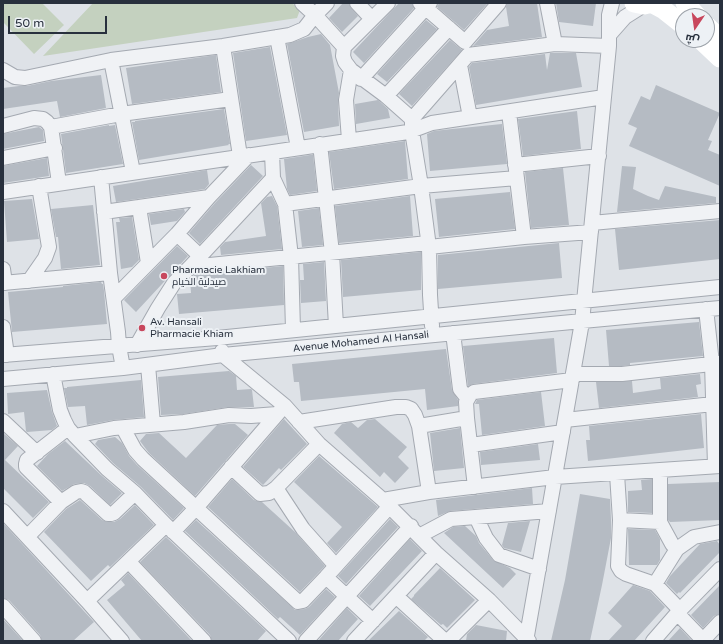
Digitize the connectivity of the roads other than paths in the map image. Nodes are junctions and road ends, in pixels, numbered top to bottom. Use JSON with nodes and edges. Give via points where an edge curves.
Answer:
{"nodes":[{"id":1,"x":302,"y":3,"type":"edge"},
{"id":2,"x":327,"y":3,"type":"edge"},
{"id":3,"x":357,"y":3,"type":"edge"},
{"id":4,"x":388,"y":3,"type":"edge"},
{"id":5,"x":499,"y":3,"type":"edge"},
{"id":6,"x":547,"y":3,"type":"edge"},
{"id":7,"x":612,"y":3,"type":"edge"},
{"id":8,"x":645,"y":3,"type":"edge"},
{"id":9,"x":425,"y":5,"type":"edge"},
{"id":10,"x":315,"y":16,"type":"junction"},
{"id":11,"x":675,"y":18,"type":"edge"},
{"id":12,"x":372,"y":19,"type":"junction"},
{"id":13,"x":449,"y":28,"type":"junction"},
{"id":14,"x":277,"y":37,"type":"junction"},
{"id":15,"x":610,"y":40,"type":"junction"},
{"id":16,"x":555,"y":44,"type":"junction"},
{"id":17,"x":223,"y":46,"type":"junction"},
{"id":18,"x":344,"y":46,"type":"junction"},
{"id":19,"x":709,"y":48,"type":"edge"},
{"id":20,"x":464,"y":54,"type":"junction"},
{"id":21,"x":720,"y":58,"type":"edge"},
{"id":22,"x":111,"y":60,"type":"junction"},
{"id":23,"x":3,"y":70,"type":"edge"},
{"id":24,"x":356,"y":75,"type":"junction"},
{"id":25,"x":386,"y":96,"type":"junction"},
{"id":26,"x":604,"y":97,"type":"junction"},
{"id":27,"x":231,"y":98,"type":"junction"},
{"id":28,"x":509,"y":112,"type":"junction"},
{"id":29,"x":121,"y":114,"type":"junction"},
{"id":30,"x":470,"y":117,"type":"junction"},
{"id":31,"x":412,"y":125,"type":"junction"},
{"id":32,"x":3,"y":126,"type":"edge"},
{"id":33,"x":51,"y":128,"type":"junction"},
{"id":34,"x":348,"y":140,"type":"junction"},
{"id":35,"x":320,"y":144,"type":"junction"},
{"id":36,"x":54,"y":148,"type":"junction"},
{"id":37,"x":298,"y":148,"type":"junction"},
{"id":38,"x":272,"y":152,"type":"junction"},
{"id":39,"x":245,"y":156,"type":"junction"},
{"id":40,"x":599,"y":156,"type":"junction"},
{"id":41,"x":3,"y":158,"type":"edge"},
{"id":42,"x":133,"y":172,"type":"junction"},
{"id":43,"x":516,"y":172,"type":"junction"},
{"id":44,"x":100,"y":177,"type":"junction"},
{"id":45,"x":274,"y":178,"type":"junction"},
{"id":46,"x":60,"y":183,"type":"junction"},
{"id":47,"x":39,"y":186,"type":"junction"},
{"id":48,"x":421,"y":186,"type":"junction"},
{"id":49,"x":3,"y":192,"type":"edge"},
{"id":50,"x":209,"y":197,"type":"junction"},
{"id":51,"x":326,"y":198,"type":"junction"},
{"id":52,"x":285,"y":204,"type":"junction"},
{"id":53,"x":140,"y":207,"type":"junction"},
{"id":54,"x":720,"y":211,"type":"edge"},
{"id":55,"x":104,"y":212,"type":"junction"},
{"id":56,"x":592,"y":227,"type":"junction"},
{"id":57,"x":177,"y":234,"type":"junction"},
{"id":58,"x":524,"y":237,"type":"junction"},
{"id":59,"x":428,"y":245,"type":"junction"},
{"id":60,"x":332,"y":253,"type":"junction"},
{"id":61,"x":200,"y":256,"type":"junction"},
{"id":62,"x":291,"y":257,"type":"junction"},
{"id":63,"x":148,"y":263,"type":"junction"},
{"id":64,"x":190,"y":267,"type":"junction"},
{"id":65,"x":110,"y":273,"type":"junction"},
{"id":66,"x":4,"y":278,"type":"edge"},
{"id":67,"x":28,"y":281,"type":"junction"},
{"id":68,"x":720,"y":287,"type":"edge"},
{"id":69,"x":114,"y":298,"type":"junction"},
{"id":70,"x":584,"y":301,"type":"junction"},
{"id":71,"x":713,"y":308,"type":"edge"},
{"id":72,"x":432,"y":317,"type":"junction"},
{"id":73,"x":582,"y":322,"type":"junction"},
{"id":74,"x":336,"y":326,"type":"junction"},
{"id":75,"x":3,"y":327,"type":"edge"},
{"id":76,"x":294,"y":330,"type":"junction"},
{"id":77,"x":453,"y":333,"type":"junction"},
{"id":78,"x":433,"y":335,"type":"junction"},
{"id":79,"x":217,"y":338,"type":"junction"},
{"id":80,"x":137,"y":345,"type":"junction"},
{"id":81,"x":119,"y":346,"type":"junction"},
{"id":82,"x":5,"y":355,"type":"edge"},
{"id":83,"x":223,"y":355,"type":"junction"},
{"id":84,"x":716,"y":363,"type":"edge"},
{"id":85,"x":148,"y":364,"type":"junction"},
{"id":86,"x":123,"y":368,"type":"junction"},
{"id":87,"x":53,"y":374,"type":"junction"},
{"id":88,"x":572,"y":377,"type":"junction"},
{"id":89,"x":3,"y":378,"type":"edge"},
{"id":90,"x":468,"y":397,"type":"junction"},
{"id":91,"x":713,"y":404,"type":"junction"},
{"id":92,"x":281,"y":410,"type":"junction"},
{"id":93,"x":467,"y":418,"type":"junction"},
{"id":94,"x":3,"y":421,"type":"edge"},
{"id":95,"x":299,"y":422,"type":"junction"},
{"id":96,"x":153,"y":424,"type":"junction"},
{"id":97,"x":419,"y":426,"type":"junction"},
{"id":98,"x":564,"y":426,"type":"junction"},
{"id":99,"x":123,"y":428,"type":"junction"},
{"id":100,"x":72,"y":432,"type":"junction"},
{"id":101,"x":319,"y":444,"type":"junction"},
{"id":102,"x":471,"y":445,"type":"junction"},
{"id":103,"x":37,"y":453,"type":"junction"},
{"id":104,"x":717,"y":466,"type":"edge"},
{"id":105,"x":231,"y":467,"type":"junction"},
{"id":106,"x":660,"y":470,"type":"junction"},
{"id":107,"x":618,"y":474,"type":"junction"},
{"id":108,"x":555,"y":478,"type":"junction"},
{"id":109,"x":476,"y":486,"type":"junction"},
{"id":110,"x":276,"y":488,"type":"junction"},
{"id":111,"x":429,"y":492,"type":"junction"},
{"id":112,"x":135,"y":493,"type":"junction"},
{"id":113,"x":61,"y":502,"type":"junction"},
{"id":114,"x":386,"y":503,"type":"junction"},
{"id":115,"x":196,"y":508,"type":"junction"},
{"id":116,"x":3,"y":511,"type":"edge"},
{"id":117,"x":549,"y":511,"type":"junction"},
{"id":118,"x":476,"y":517,"type":"junction"},
{"id":119,"x":620,"y":520,"type":"junction"},
{"id":120,"x":660,"y":522,"type":"junction"},
{"id":121,"x":170,"y":529,"type":"junction"},
{"id":122,"x":415,"y":531,"type":"junction"},
{"id":123,"x":720,"y":532,"type":"edge"},
{"id":124,"x":28,"y":536,"type":"junction"},
{"id":125,"x":677,"y":549,"type":"junction"},
{"id":126,"x":436,"y":553,"type":"junction"},
{"id":127,"x":129,"y":562,"type":"junction"},
{"id":128,"x":336,"y":566,"type":"junction"},
{"id":129,"x":720,"y":568,"type":"edge"},
{"id":130,"x":539,"y":569,"type":"junction"},
{"id":131,"x":326,"y":577,"type":"junction"},
{"id":132,"x":655,"y":584,"type":"junction"},
{"id":133,"x":396,"y":596,"type":"junction"},
{"id":134,"x":347,"y":597,"type":"junction"},
{"id":135,"x":489,"y":600,"type":"junction"},
{"id":136,"x":87,"y":601,"type":"junction"},
{"id":137,"x":3,"y":606,"type":"edge"},
{"id":138,"x":678,"y":612,"type":"junction"},
{"id":139,"x":373,"y":621,"type":"junction"},
{"id":140,"x":720,"y":622,"type":"edge"},
{"id":141,"x":281,"y":638,"type":"edge"},
{"id":142,"x":527,"y":640,"type":"edge"},
{"id":143,"x":702,"y":640,"type":"edge"},
{"id":144,"x":34,"y":641,"type":"edge"},
{"id":145,"x":122,"y":641,"type":"edge"},
{"id":146,"x":204,"y":641,"type":"edge"},
{"id":147,"x":306,"y":641,"type":"edge"},
{"id":148,"x":354,"y":641,"type":"edge"},
{"id":149,"x":447,"y":641,"type":"edge"},
{"id":150,"x":653,"y":641,"type":"edge"}],
"edges":[{"from":1,"to":10,"type":"street"},
{"from":2,"to":10,"type":"street"},
{"from":3,"to":12,"type":"street"},
{"from":4,"to":12,"type":"street"},
{"from":5,"to":20,"type":"street"},
{"from":6,"to":16,"type":"street"},
{"from":7,"to":15,"type":"street","via":[[609,15]]},
{"from":8,"to":11,"type":"street","via":[[664,10]]},
{"from":8,"to":15,"type":"street","via":[[625,17]]},
{"from":9,"to":13,"type":"street"},
{"from":9,"to":24,"type":"street"},
{"from":10,"to":14,"type":"street","via":[[304,29]]},
{"from":10,"to":18,"type":"street"},
{"from":12,"to":18,"type":"street"},
{"from":13,"to":20,"type":"street"},
{"from":13,"to":25,"type":"street"},
{"from":14,"to":17,"type":"street"},
{"from":14,"to":37,"type":"street"},
{"from":15,"to":16,"type":"street"},
{"from":15,"to":26,"type":"street"},
{"from":16,"to":20,"type":"street"},
{"from":17,"to":22,"type":"street"},
{"from":17,"to":27,"type":"street"},
{"from":18,"to":24,"type":"street","via":[[342,56]]},
{"from":19,"to":21,"type":"street"},
{"from":20,"to":30,"type":"street"},
{"from":20,"to":31,"type":"street"},
{"from":22,"to":23,"type":"street","via":[[25,78],[15,77]]},
{"from":22,"to":29,"type":"street"},
{"from":24,"to":25,"type":"street"},
{"from":24,"to":34,"type":"street","via":[[346,100]]},
{"from":25,"to":31,"type":"street"},
{"from":26,"to":28,"type":"street"},
{"from":26,"to":40,"type":"street"},
{"from":27,"to":29,"type":"street"},
{"from":27,"to":39,"type":"street"},
{"from":28,"to":30,"type":"street"},
{"from":28,"to":43,"type":"street"},
{"from":29,"to":33,"type":"street"},
{"from":29,"to":42,"type":"street"},
{"from":30,"to":31,"type":"street"},
{"from":31,"to":34,"type":"street"},
{"from":31,"to":48,"type":"street"},
{"from":32,"to":33,"type":"street","via":[[34,118],[43,119]]},
{"from":33,"to":36,"type":"street"},
{"from":34,"to":35,"type":"street"},
{"from":35,"to":37,"type":"street"},
{"from":35,"to":51,"type":"street"},
{"from":36,"to":41,"type":"street"},
{"from":36,"to":46,"type":"street"},
{"from":37,"to":38,"type":"street"},
{"from":38,"to":39,"type":"street"},
{"from":38,"to":45,"type":"street"},
{"from":39,"to":42,"type":"street"},
{"from":39,"to":50,"type":"street"},
{"from":40,"to":43,"type":"street"},
{"from":40,"to":56,"type":"street"},
{"from":42,"to":44,"type":"street"},
{"from":43,"to":48,"type":"street"},
{"from":43,"to":58,"type":"street"},
{"from":44,"to":46,"type":"street"},
{"from":44,"to":55,"type":"street"},
{"from":45,"to":52,"type":"street"},
{"from":45,"to":61,"type":"street"},
{"from":46,"to":47,"type":"street"},
{"from":47,"to":49,"type":"street"},
{"from":47,"to":67,"type":"street","via":[[49,247],[45,258]]},
{"from":48,"to":51,"type":"street"},
{"from":48,"to":59,"type":"street"},
{"from":50,"to":53,"type":"street"},
{"from":50,"to":57,"type":"street"},
{"from":51,"to":52,"type":"street"},
{"from":51,"to":60,"type":"street"},
{"from":52,"to":62,"type":"street"},
{"from":53,"to":55,"type":"street"},
{"from":53,"to":63,"type":"street"},
{"from":54,"to":56,"type":"street"},
{"from":55,"to":65,"type":"street"},
{"from":56,"to":58,"type":"street"},
{"from":56,"to":70,"type":"street"},
{"from":57,"to":61,"type":"street"},
{"from":57,"to":63,"type":"street"},
{"from":58,"to":59,"type":"street"},
{"from":59,"to":60,"type":"street"},
{"from":59,"to":72,"type":"street"},
{"from":60,"to":62,"type":"street"},
{"from":60,"to":74,"type":"street"},
{"from":61,"to":64,"type":"street"},
{"from":62,"to":64,"type":"street"},
{"from":62,"to":76,"type":"street"},
{"from":63,"to":69,"type":"street"},
{"from":64,"to":80,"type":"street","via":[[174,283]]},
{"from":65,"to":67,"type":"street"},
{"from":65,"to":69,"type":"street"},
{"from":66,"to":67,"type":"street"},
{"from":68,"to":70,"type":"street","name":"Avenue Mohamed Al Hansali"},
{"from":69,"to":81,"type":"street"},
{"from":70,"to":72,"type":"street","name":"Avenue Mohamed Al Hansali"},
{"from":70,"to":73,"type":"street"},
{"from":71,"to":73,"type":"street","name":"Avenue Mohamed Al Hansali"},
{"from":71,"to":84,"type":"street"},
{"from":72,"to":74,"type":"street","name":"Avenue Mohamed Al Hansali"},
{"from":72,"to":78,"type":"street"},
{"from":73,"to":77,"type":"street","name":"Avenue Mohamed Al Hansali"},
{"from":73,"to":88,"type":"street"},
{"from":74,"to":76,"type":"street","name":"Avenue Mohamed Al Hansali"},
{"from":75,"to":82,"type":"street"},
{"from":76,"to":79,"type":"street","name":"Avenue Mohamed Al Hansali"},
{"from":77,"to":78,"type":"street","name":"Avenue Mohamed Al Hansali"},
{"from":77,"to":90,"type":"street","via":[[460,389]]},
{"from":78,"to":83,"type":"street","name":"Avenue Mohamed Al Hansali"},
{"from":79,"to":80,"type":"street","name":"Avenue Mohamed Al Hansali"},
{"from":79,"to":83,"type":"street"},
{"from":80,"to":81,"type":"street","name":"Avenue Mohamed Al Hansali"},
{"from":81,"to":82,"type":"street","name":"Avenue Mohamed Al Hansali"},
{"from":81,"to":86,"type":"street"},
{"from":83,"to":85,"type":"street","name":"Avenue Mohamed Al Hansali"},
{"from":83,"to":92,"type":"street"},
{"from":84,"to":88,"type":"street"},
{"from":84,"to":91,"type":"street"},
{"from":85,"to":86,"type":"street","name":"Avenue Mohamed Al Hansali"},
{"from":85,"to":96,"type":"street"},
{"from":86,"to":87,"type":"street","name":"Avenue Mohamed Al Hansali"},
{"from":87,"to":89,"type":"street","name":"Avenue Mohamed Al Hansali"},
{"from":87,"to":100,"type":"street","via":[[60,410]]},
{"from":88,"to":90,"type":"street","via":[[474,392]]},
{"from":88,"to":98,"type":"street"},
{"from":90,"to":93,"type":"street"},
{"from":91,"to":98,"type":"street"},
{"from":91,"to":104,"type":"street"},
{"from":92,"to":95,"type":"street"},
{"from":92,"to":96,"type":"street","via":[[251,416],[229,415]]},
{"from":92,"to":105,"type":"street"},
{"from":93,"to":97,"type":"street"},
{"from":93,"to":102,"type":"street"},
{"from":94,"to":103,"type":"street"},
{"from":95,"to":97,"type":"street","via":[[402,407],[414,412]]},
{"from":95,"to":101,"type":"street"},
{"from":96,"to":99,"type":"street"},
{"from":97,"to":111,"type":"street"},
{"from":98,"to":102,"type":"street"},
{"from":98,"to":108,"type":"street"},
{"from":99,"to":100,"type":"street"},
{"from":99,"to":115,"type":"street","via":[[143,459]]},
{"from":100,"to":103,"type":"street"},
{"from":100,"to":112,"type":"street","via":[[107,469]]},
{"from":101,"to":110,"type":"street"},
{"from":101,"to":114,"type":"street"},
{"from":102,"to":109,"type":"street"},
{"from":103,"to":113,"type":"street","via":[[27,460],[26,467]]},
{"from":104,"to":106,"type":"street"},
{"from":105,"to":110,"type":"street","via":[[260,494],[269,493]]},
{"from":105,"to":115,"type":"street"},
{"from":106,"to":107,"type":"street"},
{"from":106,"to":120,"type":"street"},
{"from":107,"to":108,"type":"street"},
{"from":107,"to":119,"type":"street"},
{"from":108,"to":109,"type":"street"},
{"from":108,"to":117,"type":"street"},
{"from":109,"to":111,"type":"street"},
{"from":110,"to":128,"type":"street","via":[[304,529]]},
{"from":111,"to":114,"type":"street"},
{"from":112,"to":113,"type":"street","via":[[111,514],[81,491]]},
{"from":112,"to":121,"type":"street"},
{"from":113,"to":124,"type":"street"},
{"from":114,"to":122,"type":"street"},
{"from":114,"to":128,"type":"street"},
{"from":115,"to":121,"type":"street"},
{"from":115,"to":131,"type":"street","via":[[298,602],[303,601]]},
{"from":116,"to":124,"type":"street"},
{"from":117,"to":118,"type":"street"},
{"from":117,"to":130,"type":"street"},
{"from":118,"to":122,"type":"street","via":[[451,519]]},
{"from":118,"to":130,"type":"street","via":[[486,538],[499,556]]},
{"from":119,"to":120,"type":"street"},
{"from":119,"to":132,"type":"street","via":[[618,566],[626,574]]},
{"from":120,"to":125,"type":"street"},
{"from":121,"to":127,"type":"street"},
{"from":121,"to":141,"type":"street"},
{"from":122,"to":126,"type":"street"},
{"from":122,"to":134,"type":"street"},
{"from":123,"to":125,"type":"street","via":[[694,537]]},
{"from":124,"to":136,"type":"street"},
{"from":125,"to":132,"type":"street"},
{"from":126,"to":133,"type":"street"},
{"from":126,"to":135,"type":"street"},
{"from":127,"to":136,"type":"street"},
{"from":127,"to":146,"type":"street"},
{"from":128,"to":131,"type":"street"},
{"from":129,"to":138,"type":"street"},
{"from":130,"to":142,"type":"street"},
{"from":131,"to":134,"type":"street"},
{"from":132,"to":138,"type":"street"},
{"from":133,"to":139,"type":"street"},
{"from":133,"to":149,"type":"street"},
{"from":134,"to":139,"type":"street"},
{"from":134,"to":147,"type":"street"},
{"from":135,"to":142,"type":"street"},
{"from":135,"to":149,"type":"street"},
{"from":136,"to":145,"type":"street"},
{"from":137,"to":144,"type":"street"},
{"from":138,"to":143,"type":"street"},
{"from":138,"to":150,"type":"street"},
{"from":139,"to":148,"type":"street"},
{"from":140,"to":143,"type":"street"}]}
